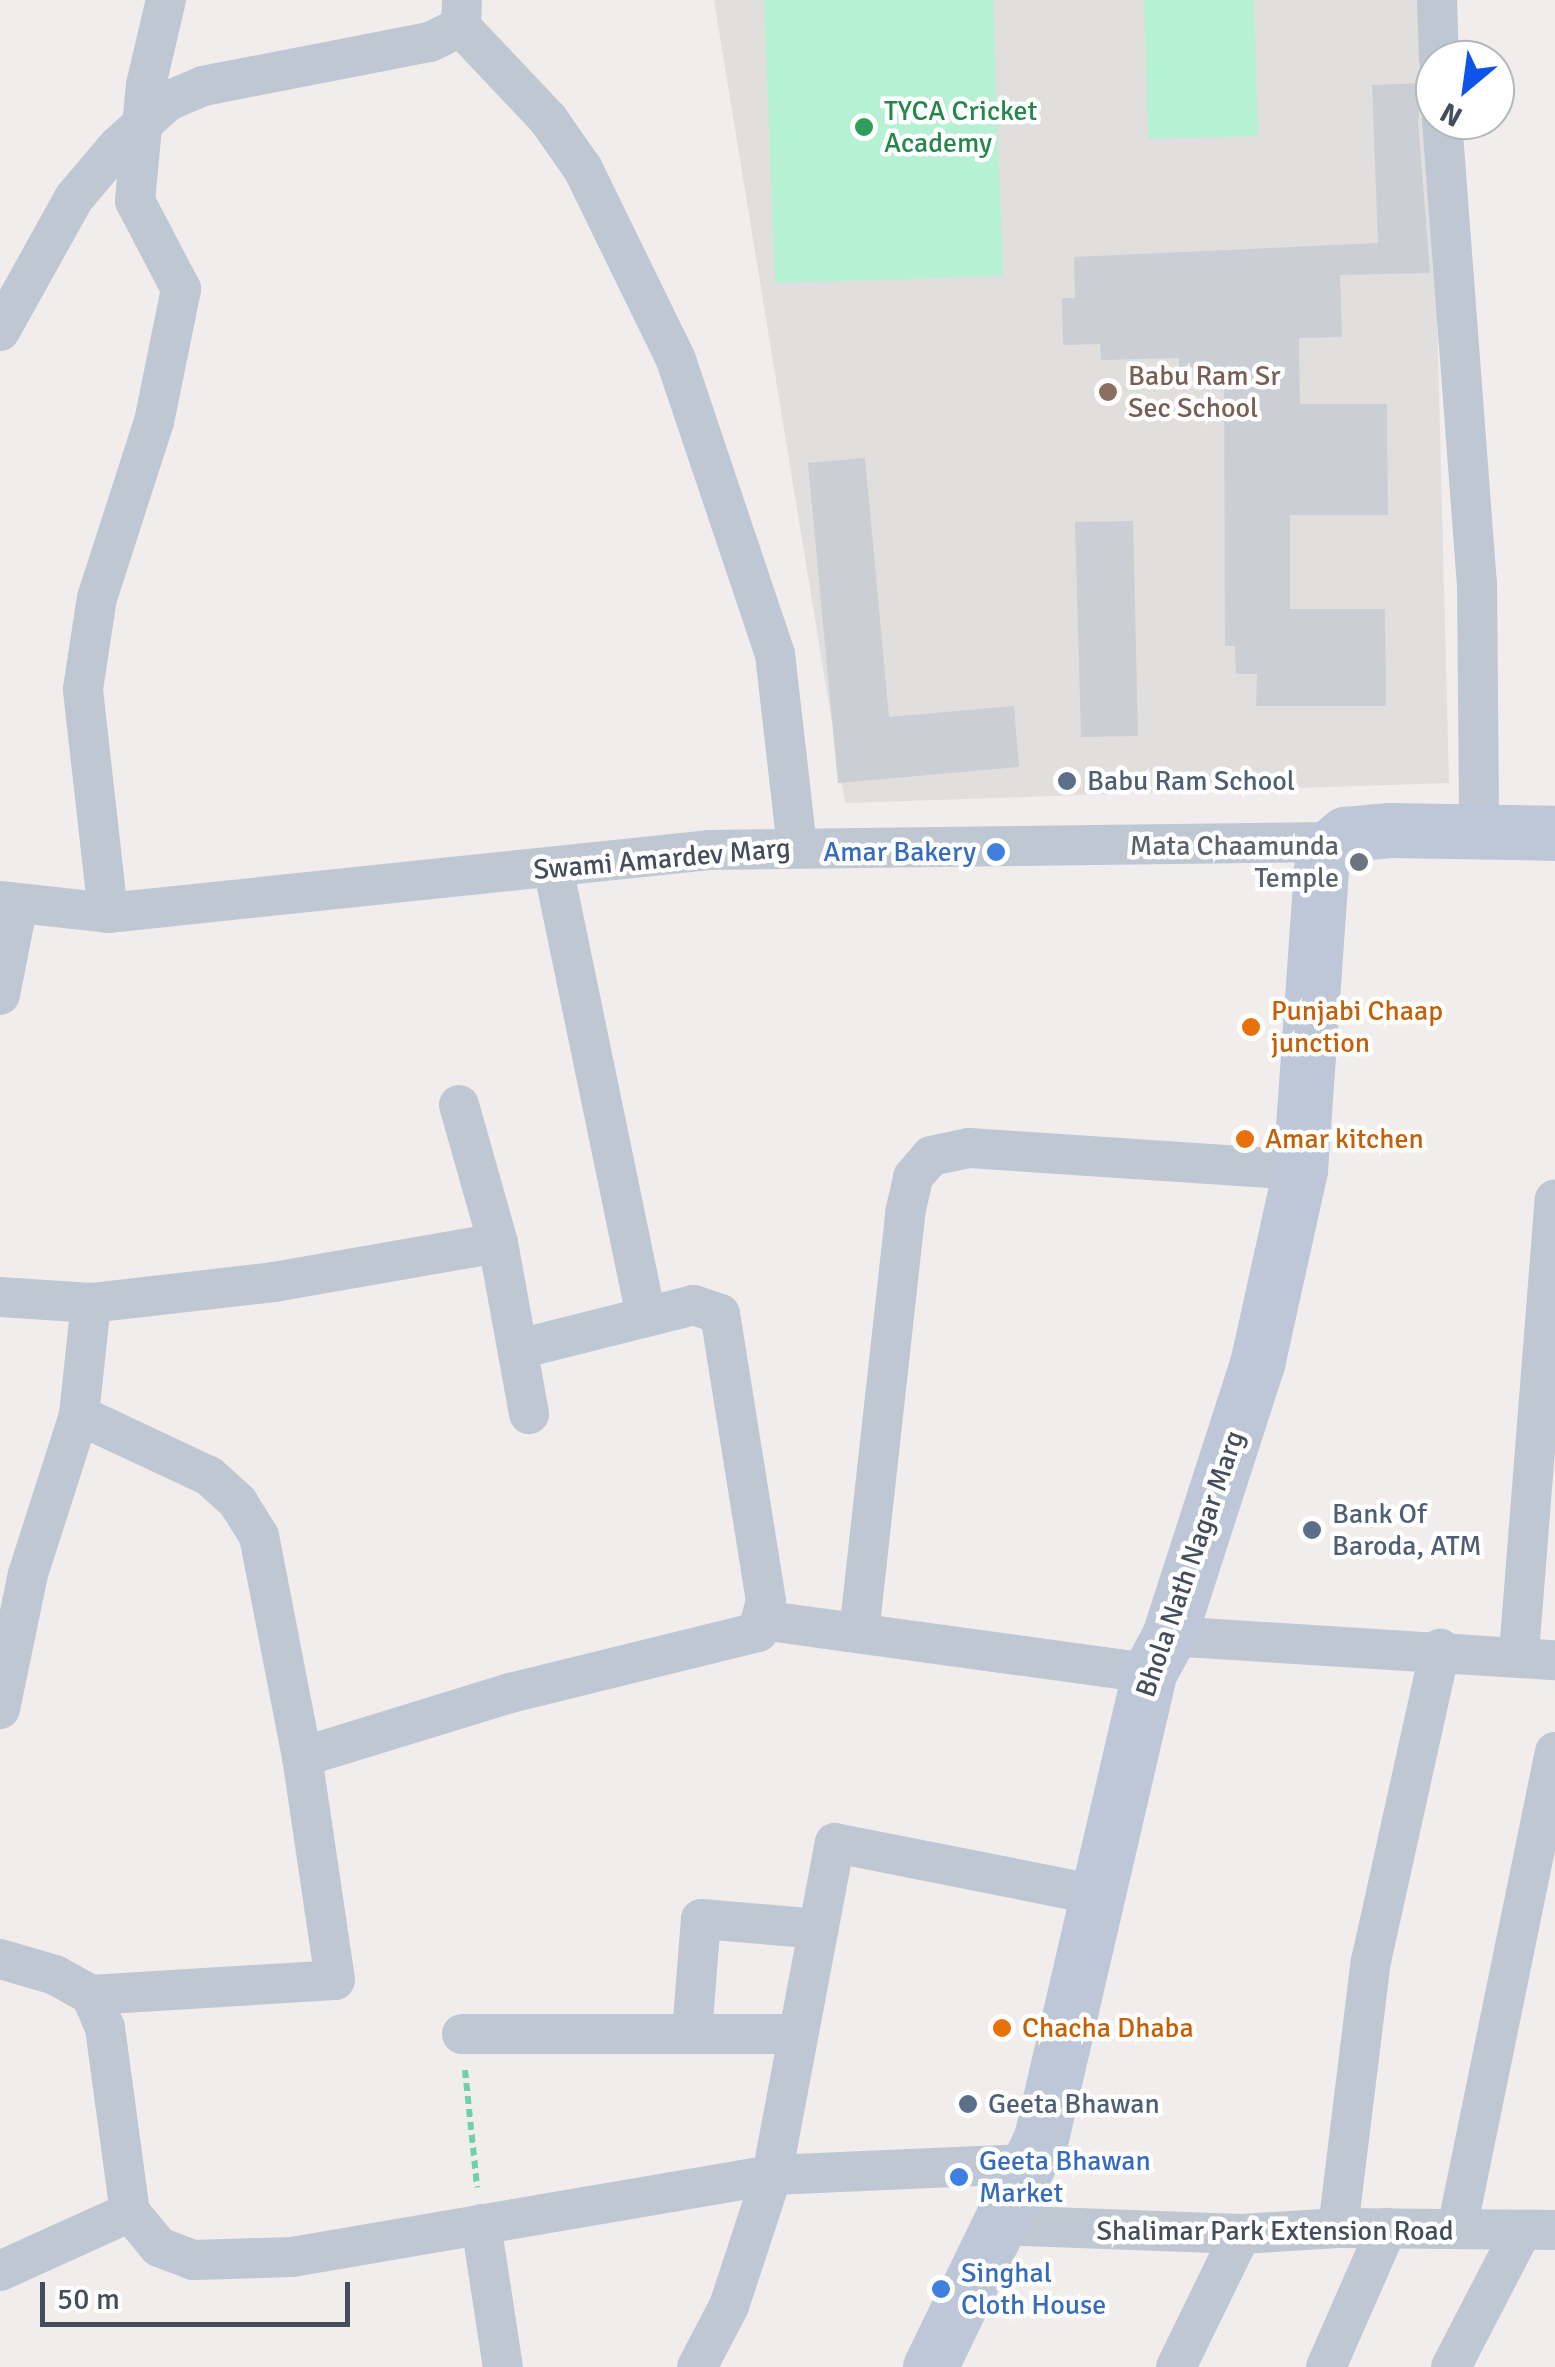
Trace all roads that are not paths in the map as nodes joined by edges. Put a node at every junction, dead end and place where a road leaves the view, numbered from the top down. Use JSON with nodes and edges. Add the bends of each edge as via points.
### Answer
{"nodes":[{"id":1,"x":166,"y":0,"type":"edge"},
{"id":2,"x":1436,"y":0,"type":"edge"},
{"id":3,"x":462,"y":14,"type":"edge"},
{"id":4,"x":1438,"y":40,"type":"edge"},
{"id":5,"x":142,"y":125,"type":"junction"},
{"id":6,"x":1444,"y":140,"type":"edge"},
{"id":7,"x":0,"y":330,"type":"edge"},
{"id":8,"x":1479,"y":831,"type":"junction"},
{"id":9,"x":1555,"y":834,"type":"edge"},
{"id":10,"x":797,"y":847,"type":"junction"},
{"id":11,"x":1325,"y":848,"type":"junction"},
{"id":12,"x":553,"y":866,"type":"junction"},
{"id":13,"x":8,"y":905,"type":"edge"},
{"id":14,"x":108,"y":914,"type":"junction"},
{"id":15,"x":0,"y":996,"type":"edge"},
{"id":16,"x":459,"y":1105,"type":"dead end"},
{"id":17,"x":1300,"y":1170,"type":"junction"},
{"id":18,"x":1555,"y":1199,"type":"edge"},
{"id":19,"x":498,"y":1243,"type":"junction"},
{"id":20,"x":0,"y":1297,"type":"edge"},
{"id":21,"x":91,"y":1302,"type":"junction"},
{"id":22,"x":646,"y":1316,"type":"junction"},
{"id":23,"x":520,"y":1349,"type":"junction"},
{"id":24,"x":528,"y":1414,"type":"dead end"},
{"id":25,"x":78,"y":1415,"type":"junction"},
{"id":26,"x":761,"y":1620,"type":"junction"},
{"id":27,"x":859,"y":1633,"type":"junction"},
{"id":28,"x":1440,"y":1650,"type":"junction"},
{"id":29,"x":1159,"y":1654,"type":"junction"},
{"id":30,"x":1537,"y":1657,"type":"edge"},
{"id":31,"x":0,"y":1710,"type":"edge"},
{"id":32,"x":1555,"y":1752,"type":"edge"},
{"id":33,"x":302,"y":1758,"type":"junction"},
{"id":34,"x":1098,"y":1896,"type":"junction"},
{"id":35,"x":819,"y":1929,"type":"junction"},
{"id":36,"x":0,"y":1959,"type":"edge"},
{"id":37,"x":91,"y":1995,"type":"junction"},
{"id":38,"x":692,"y":2033,"type":"junction"},
{"id":39,"x":462,"y":2034,"type":"road end"},
{"id":40,"x":796,"y":2034,"type":"junction"},
{"id":41,"x":1028,"y":2164,"type":"junction"},
{"id":42,"x":772,"y":2174,"type":"junction"},
{"id":43,"x":130,"y":2212,"type":"junction"},
{"id":44,"x":481,"y":2224,"type":"junction"},
{"id":45,"x":996,"y":2224,"type":"junction"},
{"id":46,"x":1338,"y":2228,"type":"junction"},
{"id":47,"x":1387,"y":2228,"type":"junction"},
{"id":48,"x":1458,"y":2230,"type":"junction"},
{"id":49,"x":1538,"y":2230,"type":"edge"},
{"id":50,"x":1241,"y":2234,"type":"junction"},
{"id":51,"x":0,"y":2271,"type":"edge"},
{"id":52,"x":503,"y":2367,"type":"edge"},
{"id":53,"x":697,"y":2367,"type":"edge"},
{"id":54,"x":930,"y":2367,"type":"edge"},
{"id":55,"x":1176,"y":2367,"type":"edge"},
{"id":56,"x":1326,"y":2367,"type":"edge"},
{"id":57,"x":1452,"y":2367,"type":"edge"}],
"edges":[{"from":1,"to":5,"type":"street"},
{"from":2,"to":4,"type":"street"},
{"from":3,"to":5,"type":"street","via":[[430,42],[203,86],[168,101]]},
{"from":3,"to":10,"type":"street","via":[[583,169],[676,360],[775,654]]},
{"from":5,"to":7,"type":"street","via":[[74,198]]},
{"from":5,"to":14,"type":"street","via":[[135,200],[181,288],[154,422],[97,598],[83,689]]},
{"from":6,"to":8,"type":"street","via":[[1477,583]]},
{"from":8,"to":9,"type":"street","name":"Swami Amardev Marg"},
{"from":8,"to":11,"type":"street","name":"Swami Amardev Marg","via":[[1345,834]]},
{"from":10,"to":11,"type":"street","name":"Swami Amardev Marg"},
{"from":10,"to":12,"type":"street","name":"Swami Amardev Marg"},
{"from":11,"to":17,"type":"street","name":"Bhola Nath Nagar Marg"},
{"from":12,"to":14,"type":"street","name":"Swami Amardev Marg"},
{"from":12,"to":22,"type":"street"},
{"from":13,"to":14,"type":"street","name":"Swami Amardev Marg"},
{"from":13,"to":15,"type":"street"},
{"from":16,"to":19,"type":"street"},
{"from":17,"to":27,"type":"street","via":[[970,1148],[932,1156],[913,1177],[905,1213]]},
{"from":17,"to":29,"type":"street","name":"Bhola Nath Nagar Marg","via":[[1257,1364]]},
{"from":18,"to":30,"type":"street"},
{"from":19,"to":21,"type":"street","via":[[274,1282]]},
{"from":19,"to":23,"type":"street"},
{"from":20,"to":21,"type":"street"},
{"from":21,"to":25,"type":"street"},
{"from":22,"to":23,"type":"street"},
{"from":22,"to":26,"type":"street","via":[[710,1306],[726,1328],[766,1602]]},
{"from":23,"to":24,"type":"street"},
{"from":25,"to":31,"type":"street","via":[[28,1574]]},
{"from":25,"to":33,"type":"street","via":[[209,1476],[238,1502],[259,1536]]},
{"from":26,"to":27,"type":"street"},
{"from":26,"to":33,"type":"street","via":[[758,1632],[738,1640],[510,1694]]},
{"from":27,"to":29,"type":"street"},
{"from":28,"to":29,"type":"street"},
{"from":28,"to":30,"type":"street"},
{"from":28,"to":46,"type":"street","via":[[1371,1961]]},
{"from":29,"to":34,"type":"street","name":"Bhola Nath Nagar Marg"},
{"from":32,"to":48,"type":"street"},
{"from":33,"to":37,"type":"street","via":[[335,1980]]},
{"from":34,"to":35,"type":"street","via":[[835,1844]]},
{"from":34,"to":41,"type":"street","name":"Bhola Nath Nagar Marg","via":[[1041,2138]]},
{"from":35,"to":38,"type":"street","via":[[701,1919]]},
{"from":35,"to":40,"type":"street"},
{"from":36,"to":37,"type":"street","via":[[55,1975]]},
{"from":37,"to":43,"type":"street","via":[[105,2028]]},
{"from":38,"to":39,"type":"street"},
{"from":38,"to":40,"type":"street"},
{"from":40,"to":42,"type":"street"},
{"from":41,"to":42,"type":"street"},
{"from":41,"to":45,"type":"street","name":"Bhola Nath Nagar Marg"},
{"from":42,"to":44,"type":"street"},
{"from":42,"to":53,"type":"street","via":[[729,2306]]},
{"from":43,"to":44,"type":"street","via":[[159,2247],[193,2260],[292,2257]]},
{"from":43,"to":51,"type":"street"},
{"from":44,"to":52,"type":"street"},
{"from":45,"to":50,"type":"street","name":"Shalimar Park Extension Road"},
{"from":45,"to":54,"type":"street","name":"Bhola Nath Nagar Marg"},
{"from":46,"to":47,"type":"street","name":"Shalimar Park Extension Road"},
{"from":46,"to":50,"type":"street","name":"Shalimar Park Extension Road"},
{"from":47,"to":48,"type":"street","name":"Shalimar Park Extension Road"},
{"from":47,"to":56,"type":"street"},
{"from":48,"to":49,"type":"street","name":"Shalimar Park Extension Road"},
{"from":49,"to":57,"type":"street"},
{"from":50,"to":55,"type":"street"}]}
